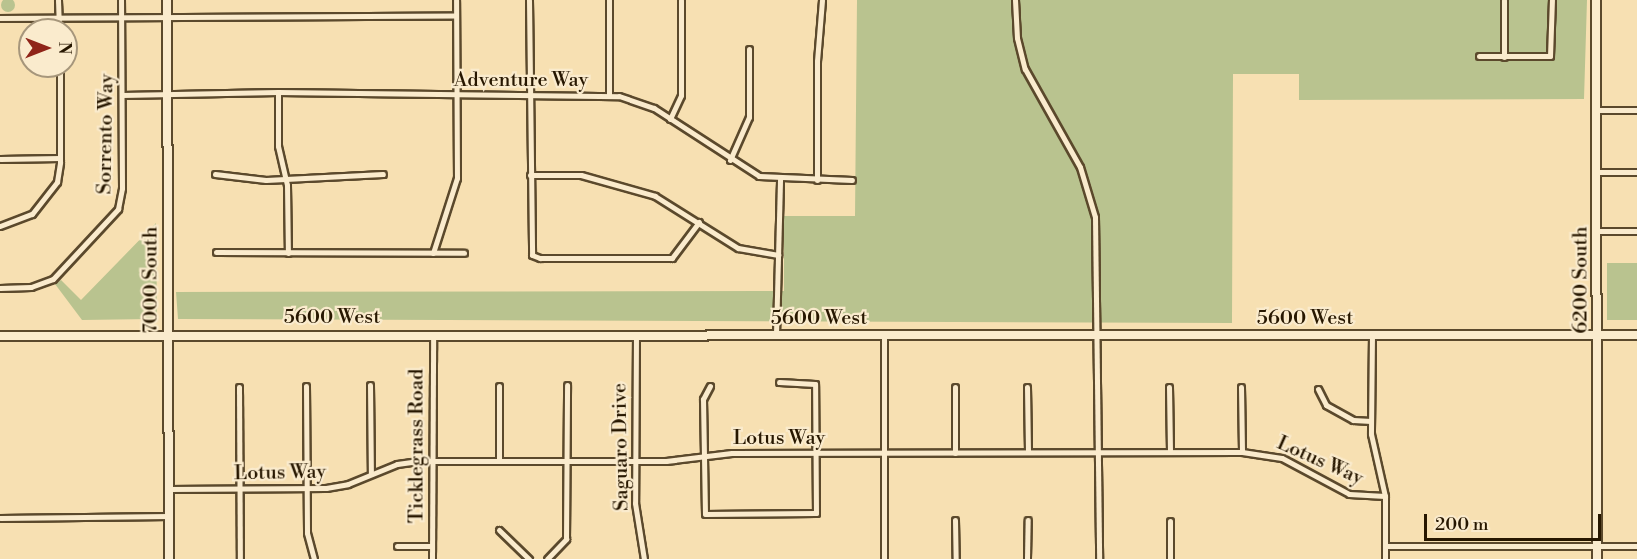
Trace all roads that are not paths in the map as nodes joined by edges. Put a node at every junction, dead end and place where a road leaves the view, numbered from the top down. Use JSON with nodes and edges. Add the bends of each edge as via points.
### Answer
{"nodes":[{"id":1,"x":58,"y":0,"type":"edge"},
{"id":2,"x":121,"y":0,"type":"edge"},
{"id":3,"x":167,"y":0,"type":"edge"},
{"id":4,"x":456,"y":0,"type":"edge"},
{"id":5,"x":529,"y":0,"type":"edge"},
{"id":6,"x":609,"y":0,"type":"edge"},
{"id":7,"x":681,"y":0,"type":"edge"},
{"id":8,"x":822,"y":0,"type":"edge"},
{"id":9,"x":1015,"y":0,"type":"edge"},
{"id":10,"x":1504,"y":0,"type":"edge"},
{"id":11,"x":1552,"y":0,"type":"edge"},
{"id":12,"x":1596,"y":0,"type":"edge"},
{"id":13,"x":456,"y":16,"type":"junction"},
{"id":14,"x":59,"y":17,"type":"junction"},
{"id":15,"x":121,"y":17,"type":"junction"},
{"id":16,"x":167,"y":17,"type":"junction"},
{"id":17,"x":0,"y":18,"type":"edge"},
{"id":18,"x":749,"y":49,"type":"dead end"},
{"id":19,"x":1479,"y":57,"type":"dead end"},
{"id":20,"x":1504,"y":57,"type":"junction"},
{"id":21,"x":60,"y":78,"type":"edge"},
{"id":22,"x":278,"y":92,"type":"junction"},
{"id":23,"x":122,"y":95,"type":"junction"},
{"id":24,"x":167,"y":95,"type":"junction"},
{"id":25,"x":456,"y":95,"type":"junction"},
{"id":26,"x":529,"y":95,"type":"junction"},
{"id":27,"x":609,"y":95,"type":"junction"},
{"id":28,"x":1597,"y":110,"type":"junction"},
{"id":29,"x":1637,"y":110,"type":"edge"},
{"id":30,"x":670,"y":119,"type":"junction"},
{"id":31,"x":60,"y":158,"type":"junction"},
{"id":32,"x":0,"y":159,"type":"edge"},
{"id":33,"x":730,"y":160,"type":"junction"},
{"id":34,"x":1597,"y":172,"type":"junction"},
{"id":35,"x":1637,"y":172,"type":"edge"},
{"id":36,"x":214,"y":174,"type":"dead end"},
{"id":37,"x":383,"y":174,"type":"dead end"},
{"id":38,"x":530,"y":175,"type":"junction"},
{"id":39,"x":287,"y":179,"type":"junction"},
{"id":40,"x":780,"y":179,"type":"junction"},
{"id":41,"x":817,"y":180,"type":"junction"},
{"id":42,"x":852,"y":180,"type":"dead end"},
{"id":43,"x":699,"y":222,"type":"junction"},
{"id":44,"x":0,"y":226,"type":"edge"},
{"id":45,"x":1597,"y":231,"type":"junction"},
{"id":46,"x":1637,"y":231,"type":"edge"},
{"id":47,"x":216,"y":252,"type":"dead end"},
{"id":48,"x":288,"y":253,"type":"junction"},
{"id":49,"x":433,"y":253,"type":"junction"},
{"id":50,"x":464,"y":253,"type":"dead end"},
{"id":51,"x":778,"y":255,"type":"junction"},
{"id":52,"x":0,"y":288,"type":"edge"},
{"id":53,"x":433,"y":333,"type":"junction"},
{"id":54,"x":168,"y":334,"type":"junction"},
{"id":55,"x":636,"y":334,"type":"junction"},
{"id":56,"x":776,"y":334,"type":"junction"},
{"id":57,"x":884,"y":334,"type":"junction"},
{"id":58,"x":1098,"y":335,"type":"junction"},
{"id":59,"x":1372,"y":335,"type":"junction"},
{"id":60,"x":1597,"y":335,"type":"junction"},
{"id":61,"x":1637,"y":335,"type":"edge"},
{"id":62,"x":0,"y":336,"type":"edge"},
{"id":63,"x":779,"y":381,"type":"dead end"},
{"id":64,"x":370,"y":385,"type":"dead end"},
{"id":65,"x":567,"y":385,"type":"dead end"},
{"id":66,"x":306,"y":386,"type":"dead end"},
{"id":67,"x":499,"y":386,"type":"dead end"},
{"id":68,"x":710,"y":386,"type":"dead end"},
{"id":69,"x":239,"y":387,"type":"dead end"},
{"id":70,"x":955,"y":387,"type":"dead end"},
{"id":71,"x":1027,"y":387,"type":"dead end"},
{"id":72,"x":1169,"y":387,"type":"dead end"},
{"id":73,"x":1241,"y":387,"type":"dead end"},
{"id":74,"x":1318,"y":389,"type":"dead end"},
{"id":75,"x":1371,"y":422,"type":"junction"},
{"id":76,"x":1028,"y":452,"type":"junction"},
{"id":77,"x":1099,"y":452,"type":"junction"},
{"id":78,"x":1170,"y":452,"type":"junction"},
{"id":79,"x":1242,"y":452,"type":"junction"},
{"id":80,"x":818,"y":453,"type":"junction"},
{"id":81,"x":884,"y":453,"type":"junction"},
{"id":82,"x":956,"y":453,"type":"junction"},
{"id":83,"x":702,"y":458,"type":"junction"},
{"id":84,"x":432,"y":461,"type":"junction"},
{"id":85,"x":499,"y":461,"type":"junction"},
{"id":86,"x":567,"y":461,"type":"junction"},
{"id":87,"x":635,"y":461,"type":"junction"},
{"id":88,"x":370,"y":474,"type":"junction"},
{"id":89,"x":169,"y":489,"type":"junction"},
{"id":90,"x":240,"y":489,"type":"junction"},
{"id":91,"x":306,"y":489,"type":"junction"},
{"id":92,"x":1385,"y":496,"type":"junction"},
{"id":93,"x":169,"y":516,"type":"junction"},
{"id":94,"x":0,"y":518,"type":"edge"},
{"id":95,"x":955,"y":520,"type":"dead end"},
{"id":96,"x":1028,"y":520,"type":"dead end"},
{"id":97,"x":1170,"y":520,"type":"dead end"},
{"id":98,"x":500,"y":530,"type":"dead end"},
{"id":99,"x":397,"y":546,"type":"dead end"},
{"id":100,"x":432,"y":546,"type":"junction"},
{"id":101,"x":1385,"y":546,"type":"junction"},
{"id":102,"x":1597,"y":546,"type":"junction"},
{"id":103,"x":1637,"y":546,"type":"edge"},
{"id":104,"x":169,"y":559,"type":"edge"},
{"id":105,"x":240,"y":559,"type":"edge"},
{"id":106,"x":314,"y":559,"type":"edge"},
{"id":107,"x":432,"y":559,"type":"edge"},
{"id":108,"x":529,"y":559,"type":"edge"},
{"id":109,"x":547,"y":559,"type":"edge"},
{"id":110,"x":644,"y":559,"type":"edge"},
{"id":111,"x":884,"y":559,"type":"edge"},
{"id":112,"x":956,"y":559,"type":"edge"},
{"id":113,"x":1027,"y":559,"type":"edge"},
{"id":114,"x":1099,"y":559,"type":"edge"},
{"id":115,"x":1170,"y":559,"type":"edge"},
{"id":116,"x":1385,"y":559,"type":"edge"},
{"id":117,"x":1597,"y":559,"type":"edge"}],
"edges":[{"from":1,"to":14,"type":"street"},
{"from":2,"to":15,"type":"street","name":"Sorrento Way"},
{"from":3,"to":16,"type":"main road","name":"7000 South"},
{"from":4,"to":13,"type":"street"},
{"from":5,"to":26,"type":"street"},
{"from":6,"to":27,"type":"street"},
{"from":7,"to":30,"type":"street","via":[[681,95]]},
{"from":8,"to":41,"type":"street","via":[[817,61]]},
{"from":9,"to":58,"type":"street","via":[[1017,38],[1025,69],[1080,167],[1093,206],[1098,239]]},
{"from":10,"to":20,"type":"street"},
{"from":11,"to":20,"type":"street","via":[[1550,56]]},
{"from":12,"to":28,"type":"main road","name":"6200 South"},
{"from":13,"to":16,"type":"street"},
{"from":13,"to":25,"type":"street"},
{"from":14,"to":15,"type":"street"},
{"from":14,"to":17,"type":"street"},
{"from":15,"to":16,"type":"street"},
{"from":15,"to":23,"type":"street","name":"Sorrento Way"},
{"from":16,"to":24,"type":"main road","name":"7000 South"},
{"from":18,"to":33,"type":"street","via":[[748,124]]},
{"from":19,"to":20,"type":"street"},
{"from":21,"to":31,"type":"street"},
{"from":22,"to":24,"type":"street","name":"Adventure Way"},
{"from":22,"to":25,"type":"street","name":"Adventure Way"},
{"from":22,"to":39,"type":"street","via":[[278,146]]},
{"from":23,"to":24,"type":"street","name":"Adventure Way"},
{"from":23,"to":52,"type":"street","name":"Sorrento Way","via":[[122,193],[114,216],[53,279],[32,287]]},
{"from":24,"to":54,"type":"main road","name":"7000 South"},
{"from":25,"to":26,"type":"street","name":"Adventure Way"},
{"from":25,"to":49,"type":"street","via":[[455,187]]},
{"from":26,"to":27,"type":"street","name":"Adventure Way"},
{"from":26,"to":38,"type":"street"},
{"from":27,"to":30,"type":"street","name":"Adventure Way","via":[[640,102]]},
{"from":28,"to":29,"type":"street"},
{"from":28,"to":34,"type":"main road","name":"6200 South"},
{"from":30,"to":33,"type":"street","name":"Adventure Way"},
{"from":31,"to":32,"type":"street"},
{"from":31,"to":44,"type":"street","via":[[58,177],[49,196],[27,217]]},
{"from":33,"to":40,"type":"street","name":"Adventure Way","via":[[753,173]]},
{"from":34,"to":35,"type":"street"},
{"from":34,"to":45,"type":"main road","name":"6200 South"},
{"from":36,"to":39,"type":"street"},
{"from":37,"to":39,"type":"street"},
{"from":38,"to":43,"type":"street","via":[[581,175],[600,180],[664,199]]},
{"from":38,"to":43,"type":"street","via":[[532,255],[540,258],[672,258]]},
{"from":39,"to":48,"type":"street"},
{"from":40,"to":41,"type":"street","name":"Adventure Way"},
{"from":40,"to":51,"type":"street"},
{"from":41,"to":42,"type":"street","name":"Adventure Way"},
{"from":43,"to":51,"type":"street","via":[[741,250]]},
{"from":45,"to":46,"type":"street"},
{"from":45,"to":60,"type":"main road","name":"6200 South"},
{"from":47,"to":48,"type":"street"},
{"from":48,"to":49,"type":"street"},
{"from":49,"to":50,"type":"street"},
{"from":51,"to":56,"type":"street"},
{"from":53,"to":54,"type":"main road","name":"5600 West"},
{"from":53,"to":55,"type":"main road","name":"5600 West"},
{"from":53,"to":84,"type":"street","name":"Ticklegrass Road"},
{"from":54,"to":62,"type":"main road","name":"5600 West"},
{"from":54,"to":89,"type":"main road","name":"7000 South"},
{"from":55,"to":56,"type":"main road","name":"5600 West"},
{"from":55,"to":87,"type":"street","name":"Saguaro Drive"},
{"from":56,"to":57,"type":"main road","name":"5600 West"},
{"from":57,"to":58,"type":"main road","name":"5600 West"},
{"from":57,"to":81,"type":"street"},
{"from":58,"to":59,"type":"main road","name":"5600 West"},
{"from":58,"to":77,"type":"street"},
{"from":59,"to":60,"type":"main road","name":"5600 West"},
{"from":59,"to":75,"type":"street"},
{"from":60,"to":61,"type":"main road","name":"5600 West"},
{"from":60,"to":102,"type":"main road","name":"6200 South"},
{"from":63,"to":80,"type":"street","via":[[815,384]]},
{"from":64,"to":88,"type":"street"},
{"from":65,"to":86,"type":"street"},
{"from":66,"to":91,"type":"street"},
{"from":67,"to":85,"type":"street"},
{"from":68,"to":83,"type":"street","via":[[703,399]]},
{"from":69,"to":90,"type":"street"},
{"from":70,"to":82,"type":"street"},
{"from":71,"to":76,"type":"street"},
{"from":72,"to":78,"type":"street"},
{"from":73,"to":79,"type":"street"},
{"from":74,"to":75,"type":"street","via":[[1326,405],[1353,420]]},
{"from":75,"to":92,"type":"street","via":[[1373,449]]},
{"from":76,"to":77,"type":"street","name":"Lotus Way"},
{"from":76,"to":82,"type":"street","name":"Lotus Way"},
{"from":77,"to":78,"type":"street","name":"Lotus Way"},
{"from":77,"to":114,"type":"street"},
{"from":78,"to":79,"type":"street","name":"Lotus Way"},
{"from":79,"to":92,"type":"street","name":"Lotus Way","via":[[1282,458],[1349,494]]},
{"from":80,"to":81,"type":"street","name":"Lotus Way"},
{"from":80,"to":83,"type":"street","name":"Lotus Way","via":[[732,453]]},
{"from":80,"to":83,"type":"street","via":[[816,513],[705,514]]},
{"from":81,"to":82,"type":"street","name":"Lotus Way"},
{"from":81,"to":111,"type":"street"},
{"from":83,"to":87,"type":"street","name":"Lotus Way"},
{"from":84,"to":85,"type":"street","name":"Lotus Way"},
{"from":84,"to":88,"type":"street","name":"Lotus Way","via":[[409,462]]},
{"from":84,"to":100,"type":"street","name":"Ticklegrass Road"},
{"from":85,"to":86,"type":"street","name":"Lotus Way"},
{"from":86,"to":87,"type":"street","name":"Lotus Way"},
{"from":86,"to":109,"type":"street","via":[[566,539]]},
{"from":87,"to":110,"type":"street","name":"Saguaro Drive","via":[[636,517]]},
{"from":88,"to":91,"type":"street","name":"Lotus Way","via":[[338,486]]},
{"from":89,"to":90,"type":"street","name":"Lotus Way"},
{"from":89,"to":93,"type":"main road","name":"7000 South"},
{"from":90,"to":91,"type":"street","name":"Lotus Way"},
{"from":90,"to":105,"type":"street"},
{"from":91,"to":106,"type":"street","via":[[307,533]]},
{"from":92,"to":101,"type":"street"},
{"from":93,"to":94,"type":"street"},
{"from":93,"to":104,"type":"main road","name":"7000 South"},
{"from":95,"to":112,"type":"street"},
{"from":96,"to":113,"type":"street"},
{"from":97,"to":115,"type":"street"},
{"from":98,"to":108,"type":"street"},
{"from":99,"to":100,"type":"street"},
{"from":100,"to":107,"type":"street","name":"Ticklegrass Road"},
{"from":101,"to":102,"type":"street"},
{"from":101,"to":116,"type":"street"},
{"from":102,"to":103,"type":"street"},
{"from":102,"to":117,"type":"main road","name":"6200 South"}]}
